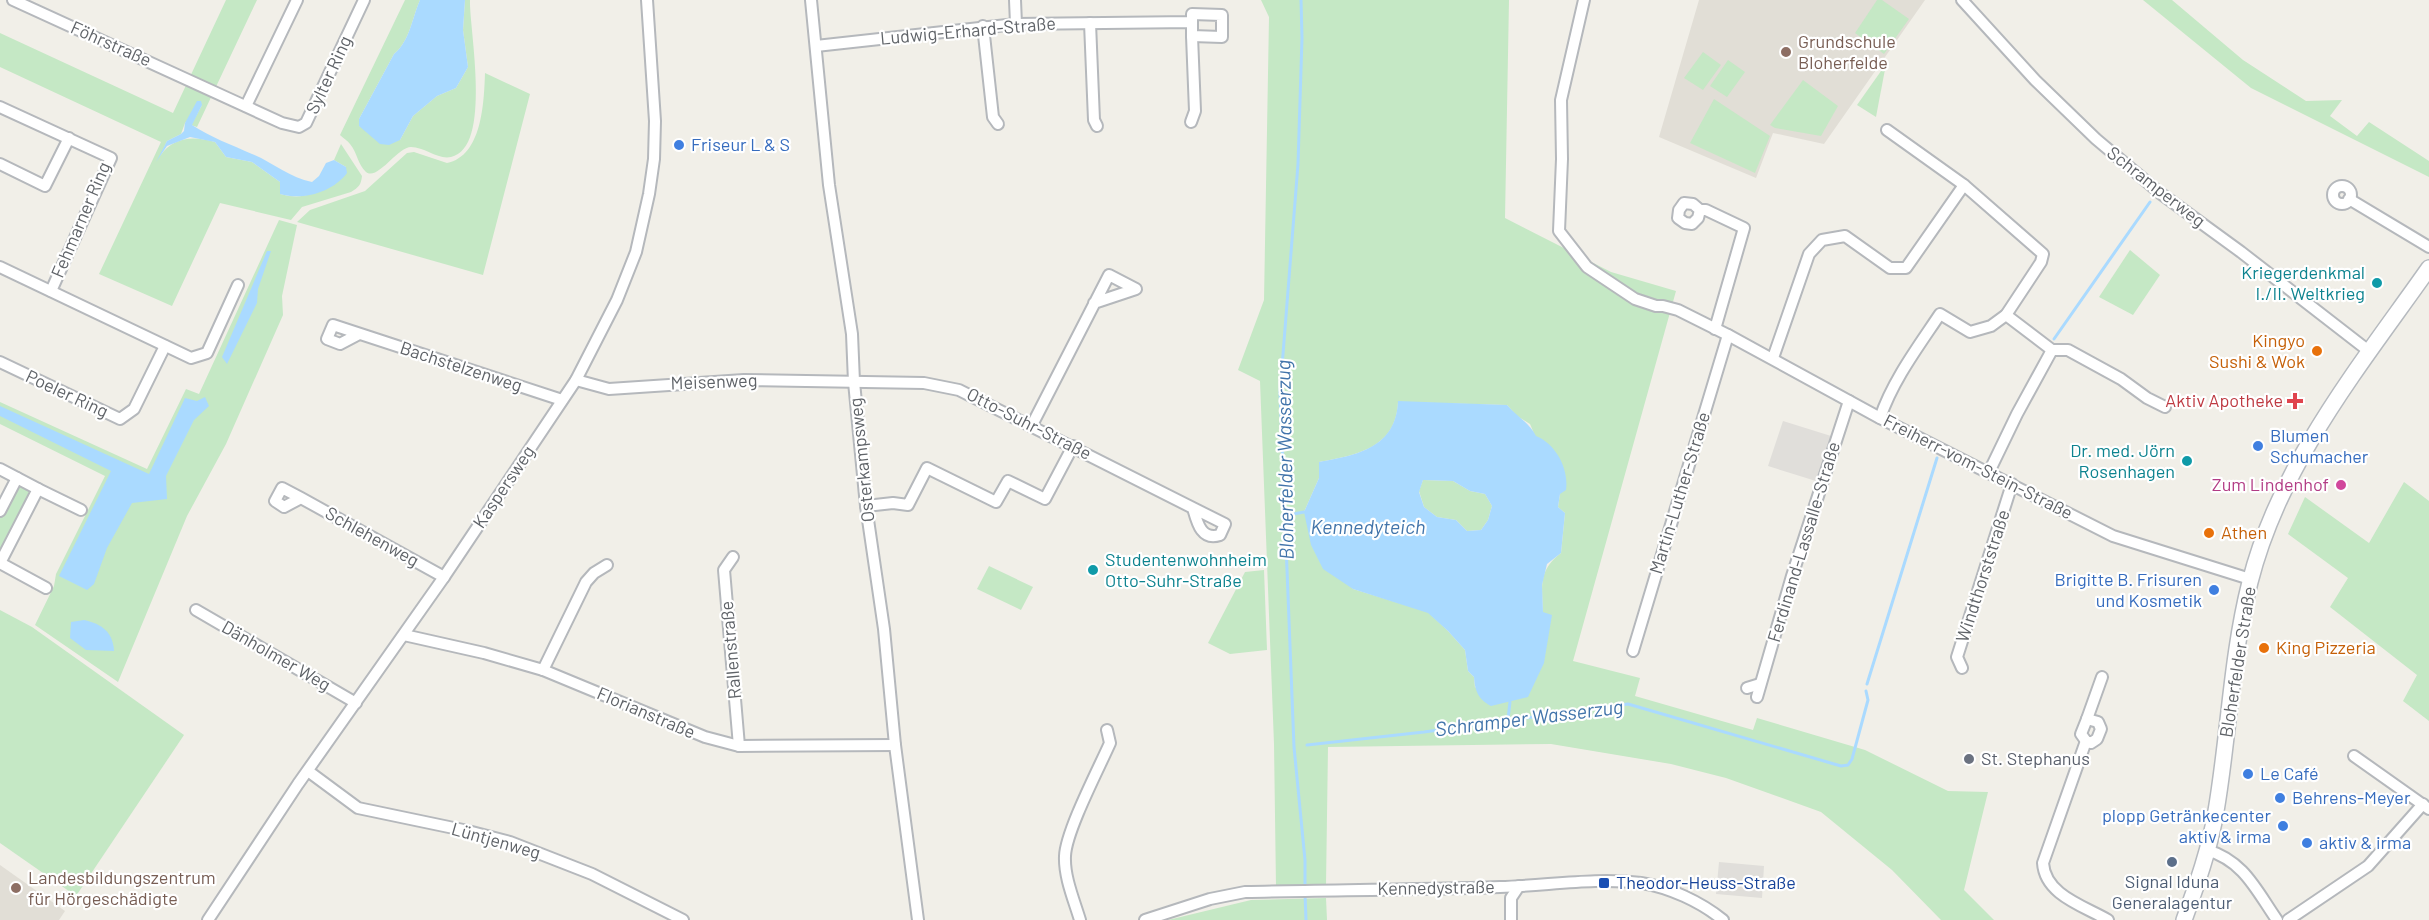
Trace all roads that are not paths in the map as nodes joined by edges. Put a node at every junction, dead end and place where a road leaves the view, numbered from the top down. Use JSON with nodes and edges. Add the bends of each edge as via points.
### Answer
{"nodes":[{"id":1,"x":15,"y":0,"type":"edge"},
{"id":2,"x":297,"y":0,"type":"edge"},
{"id":3,"x":364,"y":0,"type":"edge"},
{"id":4,"x":647,"y":0,"type":"edge"},
{"id":5,"x":812,"y":0,"type":"edge"},
{"id":6,"x":1015,"y":0,"type":"edge"},
{"id":7,"x":1584,"y":0,"type":"edge"},
{"id":8,"x":1967,"y":2,"type":"edge"},
{"id":9,"x":1089,"y":22,"type":"junction"},
{"id":10,"x":1192,"y":22,"type":"junction"},
{"id":11,"x":1016,"y":24,"type":"junction"},
{"id":12,"x":983,"y":26,"type":"junction"},
{"id":13,"x":1192,"y":36,"type":"junction"},
{"id":14,"x":816,"y":46,"type":"junction"},
{"id":15,"x":210,"y":89,"type":"joint"},
{"id":16,"x":246,"y":106,"type":"junction"},
{"id":17,"x":0,"y":107,"type":"edge"},
{"id":18,"x":1191,"y":122,"type":"dead end"},
{"id":19,"x":998,"y":124,"type":"dead end"},
{"id":20,"x":1097,"y":126,"type":"dead end"},
{"id":21,"x":1887,"y":130,"type":"dead end"},
{"id":22,"x":69,"y":138,"type":"junction"},
{"id":23,"x":0,"y":164,"type":"edge"},
{"id":24,"x":1964,"y":185,"type":"junction"},
{"id":25,"x":2349,"y":199,"type":"dead end"},
{"id":26,"x":1700,"y":210,"type":"dead end"},
{"id":27,"x":2429,"y":247,"type":"edge"},
{"id":28,"x":2429,"y":268,"type":"edge"},
{"id":29,"x":1,"y":270,"type":"edge"},
{"id":30,"x":238,"y":285,"type":"dead end"},
{"id":31,"x":51,"y":291,"type":"junction"},
{"id":32,"x":1094,"y":303,"type":"dead end"},
{"id":33,"x":2006,"y":315,"type":"junction"},
{"id":34,"x":1716,"y":329,"type":"junction"},
{"id":35,"x":359,"y":334,"type":"dead end"},
{"id":36,"x":1728,"y":334,"type":"junction"},
{"id":37,"x":165,"y":345,"type":"junction"},
{"id":38,"x":2052,"y":350,"type":"junction"},
{"id":39,"x":2370,"y":352,"type":"junction"},
{"id":40,"x":1773,"y":358,"type":"junction"},
{"id":41,"x":0,"y":362,"type":"edge"},
{"id":42,"x":576,"y":380,"type":"junction"},
{"id":43,"x":854,"y":382,"type":"junction"},
{"id":44,"x":562,"y":400,"type":"junction"},
{"id":45,"x":1849,"y":401,"type":"junction"},
{"id":46,"x":2165,"y":407,"type":"dead end"},
{"id":47,"x":1880,"y":418,"type":"junction"},
{"id":48,"x":1032,"y":425,"type":"junction"},
{"id":49,"x":1073,"y":446,"type":"junction"},
{"id":50,"x":0,"y":470,"type":"edge"},
{"id":51,"x":1989,"y":472,"type":"junction"},
{"id":52,"x":17,"y":478,"type":"junction"},
{"id":53,"x":2012,"y":484,"type":"junction"},
{"id":54,"x":38,"y":489,"type":"junction"},
{"id":55,"x":301,"y":498,"type":"dead end"},
{"id":56,"x":866,"y":506,"type":"junction"},
{"id":57,"x":1193,"y":508,"type":"dead end"},
{"id":58,"x":81,"y":510,"type":"dead end"},
{"id":59,"x":0,"y":511,"type":"edge"},
{"id":60,"x":733,"y":557,"type":"dead end"},
{"id":61,"x":607,"y":565,"type":"dead end"},
{"id":62,"x":444,"y":577,"type":"junction"},
{"id":63,"x":2250,"y":579,"type":"junction"},
{"id":64,"x":46,"y":588,"type":"dead end"},
{"id":65,"x":196,"y":610,"type":"dead end"},
{"id":66,"x":404,"y":635,"type":"junction"},
{"id":67,"x":1633,"y":651,"type":"dead end"},
{"id":68,"x":1962,"y":668,"type":"dead end"},
{"id":69,"x":543,"y":670,"type":"junction"},
{"id":70,"x":2103,"y":677,"type":"dead end"},
{"id":71,"x":1760,"y":684,"type":"junction"},
{"id":72,"x":1747,"y":688,"type":"dead end"},
{"id":73,"x":1757,"y":697,"type":"dead end"},
{"id":74,"x":356,"y":703,"type":"junction"},
{"id":75,"x":2087,"y":719,"type":"junction"},
{"id":76,"x":1107,"y":730,"type":"dead end"},
{"id":77,"x":2086,"y":741,"type":"junction"},
{"id":78,"x":895,"y":745,"type":"junction"},
{"id":79,"x":740,"y":746,"type":"junction"},
{"id":80,"x":2354,"y":756,"type":"dead end"},
{"id":81,"x":308,"y":771,"type":"junction"},
{"id":82,"x":2426,"y":807,"type":"edge"},
{"id":83,"x":2207,"y":850,"type":"junction"},
{"id":84,"x":1519,"y":886,"type":"junction"},
{"id":85,"x":208,"y":920,"type":"edge"},
{"id":86,"x":683,"y":920,"type":"edge"},
{"id":87,"x":918,"y":920,"type":"edge"},
{"id":88,"x":1080,"y":920,"type":"edge"},
{"id":89,"x":1145,"y":920,"type":"edge"},
{"id":90,"x":1511,"y":920,"type":"edge"},
{"id":91,"x":1723,"y":920,"type":"edge"},
{"id":92,"x":2108,"y":920,"type":"edge"},
{"id":93,"x":2184,"y":920,"type":"edge"},
{"id":94,"x":2277,"y":920,"type":"edge"},
{"id":95,"x":2288,"y":920,"type":"edge"}],
"edges":[{"from":1,"to":15,"type":"street","name":"Föhrstraße"},
{"from":2,"to":16,"type":"street"},
{"from":3,"to":16,"type":"street","name":"Sylter Ring","via":[[306,123],[291,126]]},
{"from":4,"to":42,"type":"street","name":"Kaspersweg","via":[[655,121],[649,194],[636,252],[617,300]]},
{"from":5,"to":14,"type":"street","name":"Osterkampsweg"},
{"from":6,"to":11,"type":"street"},
{"from":7,"to":34,"type":"street","name":"Freiherr-vom-Stein-Straße","via":[[1561,100],[1558,231],[1587,267],[1635,299],[1678,310]]},
{"from":8,"to":39,"type":"street","name":"Schramperweg","via":[[2035,81],[2096,139],[2160,193]]},
{"from":9,"to":10,"type":"street","name":"Ludwig-Erhard-Straße"},
{"from":9,"to":11,"type":"street","name":"Ludwig-Erhard-Straße"},
{"from":9,"to":20,"type":"street"},
{"from":10,"to":13,"type":"street"},
{"from":10,"to":13,"type":"street","name":"Ludwig-Erhard-Straße","via":[[1192,14],[1222,15],[1222,37]]},
{"from":11,"to":12,"type":"street","name":"Ludwig-Erhard-Straße"},
{"from":12,"to":14,"type":"street","name":"Ludwig-Erhard-Straße"},
{"from":12,"to":19,"type":"street","via":[[993,117]]},
{"from":13,"to":18,"type":"street","via":[[1195,111]]},
{"from":14,"to":43,"type":"street","name":"Osterkampsweg","via":[[829,185],[852,334]]},
{"from":15,"to":16,"type":"street","name":"Sylter Ring"},
{"from":17,"to":22,"type":"street","name":"Fehmarner Ring"},
{"from":21,"to":24,"type":"street"},
{"from":22,"to":23,"type":"street","via":[[45,186]]},
{"from":22,"to":31,"type":"street","name":"Fehmarner Ring","via":[[111,158]]},
{"from":24,"to":33,"type":"street","via":[[2043,254]]},
{"from":24,"to":40,"type":"street","via":[[1906,268],[1890,268],[1845,236],[1822,240],[1809,254]]},
{"from":25,"to":27,"type":"street"},
{"from":26,"to":34,"type":"street","via":[[1744,228]]},
{"from":28,"to":39,"type":"street","name":"Bloherfelder Straße"},
{"from":29,"to":31,"type":"street"},
{"from":30,"to":37,"type":"street","via":[[207,353],[191,358]]},
{"from":31,"to":37,"type":"street"},
{"from":32,"to":48,"type":"street"},
{"from":33,"to":38,"type":"street"},
{"from":33,"to":47,"type":"street","via":[[1991,326],[1970,332],[1940,314],[1909,360]]},
{"from":34,"to":36,"type":"street","name":"Freiherr-vom-Stein-Straße"},
{"from":35,"to":44,"type":"street","name":"Bachstelzenweg"},
{"from":36,"to":40,"type":"street","name":"Freiherr-vom-Stein-Straße"},
{"from":36,"to":67,"type":"street","name":"Martin-Luther-Straße"},
{"from":37,"to":41,"type":"street","name":"Poeler Ring","via":[[134,409],[120,419]]},
{"from":38,"to":46,"type":"street","via":[[2068,350]]},
{"from":38,"to":51,"type":"street"},
{"from":39,"to":63,"type":"street","name":"Bloherfelder Straße","via":[[2312,437],[2288,481]]},
{"from":40,"to":45,"type":"street","name":"Freiherr-vom-Stein-Straße"},
{"from":42,"to":43,"type":"street","name":"Meisenweg","via":[[609,389],[744,380]]},
{"from":42,"to":44,"type":"street","name":"Kaspersweg"},
{"from":43,"to":48,"type":"street","name":"Otto-Suhr-Straße","via":[[948,387]]},
{"from":43,"to":56,"type":"street","name":"Osterkampsweg"},
{"from":44,"to":62,"type":"street","name":"Kaspersweg"},
{"from":45,"to":47,"type":"street","name":"Freiherr-vom-Stein-Straße"},
{"from":45,"to":71,"type":"street","name":"Ferdinand-Lassalle-Straße"},
{"from":47,"to":51,"type":"street","name":"Freiherr-vom-Stein-Straße"},
{"from":48,"to":49,"type":"street","name":"Otto-Suhr-Straße"},
{"from":49,"to":56,"type":"street","via":[[1045,499],[1008,480],[996,502],[927,468],[908,505]]},
{"from":49,"to":57,"type":"street","name":"Otto-Suhr-Straße"},
{"from":50,"to":52,"type":"street"},
{"from":51,"to":53,"type":"street","name":"Freiherr-vom-Stein-Straße"},
{"from":52,"to":54,"type":"street"},
{"from":52,"to":59,"type":"street"},
{"from":53,"to":63,"type":"street","name":"Freiherr-vom-Stein-Straße","via":[[2113,536]]},
{"from":53,"to":68,"type":"street","name":"Windthorststraße","via":[[1957,657]]},
{"from":54,"to":58,"type":"street"},
{"from":54,"to":64,"type":"street","via":[[0,563]]},
{"from":55,"to":62,"type":"street","name":"Schlehenweg"},
{"from":56,"to":78,"type":"street","name":"Osterkampsweg","via":[[884,628]]},
{"from":60,"to":79,"type":"street","name":"Rallenstraße","via":[[724,570]]},
{"from":61,"to":69,"type":"street","via":[[586,582]]},
{"from":62,"to":66,"type":"street","name":"Kaspersweg"},
{"from":63,"to":83,"type":"street","name":"Bloherfelder Straße","via":[[2238,636],[2218,803]]},
{"from":65,"to":74,"type":"street","name":"Dänholmer Weg"},
{"from":66,"to":69,"type":"street","name":"Florianstraße"},
{"from":66,"to":74,"type":"street","name":"Kaspersweg"},
{"from":69,"to":79,"type":"street","name":"Florianstraße","via":[[705,738]]},
{"from":70,"to":75,"type":"street"},
{"from":71,"to":72,"type":"street"},
{"from":71,"to":73,"type":"street","name":"Ferdinand-Lassalle-Straße"},
{"from":74,"to":81,"type":"street","name":"Kaspersweg"},
{"from":75,"to":77,"type":"street","via":[[2081,734]]},
{"from":75,"to":77,"type":"street","via":[[2097,722],[2101,729],[2097,739]]},
{"from":76,"to":88,"type":"street","via":[[1110,742],[1065,856],[1068,882]]},
{"from":77,"to":92,"type":"street","via":[[2043,863],[2044,874],[2054,890]]},
{"from":78,"to":79,"type":"street","name":"Florianstraße"},
{"from":78,"to":87,"type":"street","name":"Osterkampsweg"},
{"from":80,"to":82,"type":"street"},
{"from":81,"to":85,"type":"street","name":"Kaspersweg"},
{"from":81,"to":86,"type":"street","name":"Lüntjenweg","via":[[358,808],[510,842],[592,874]]},
{"from":82,"to":95,"type":"street","via":[[2368,866]]},
{"from":83,"to":93,"type":"street","name":"Bloherfelder Straße"},
{"from":83,"to":94,"type":"street","via":[[2236,863]]},
{"from":84,"to":89,"type":"street","name":"Kennedystraße","via":[[1245,892]]},
{"from":84,"to":90,"type":"street","via":[[1511,898]]},
{"from":84,"to":91,"type":"street","name":"Kennedystraße","via":[[1641,883],[1686,898]]}]}
